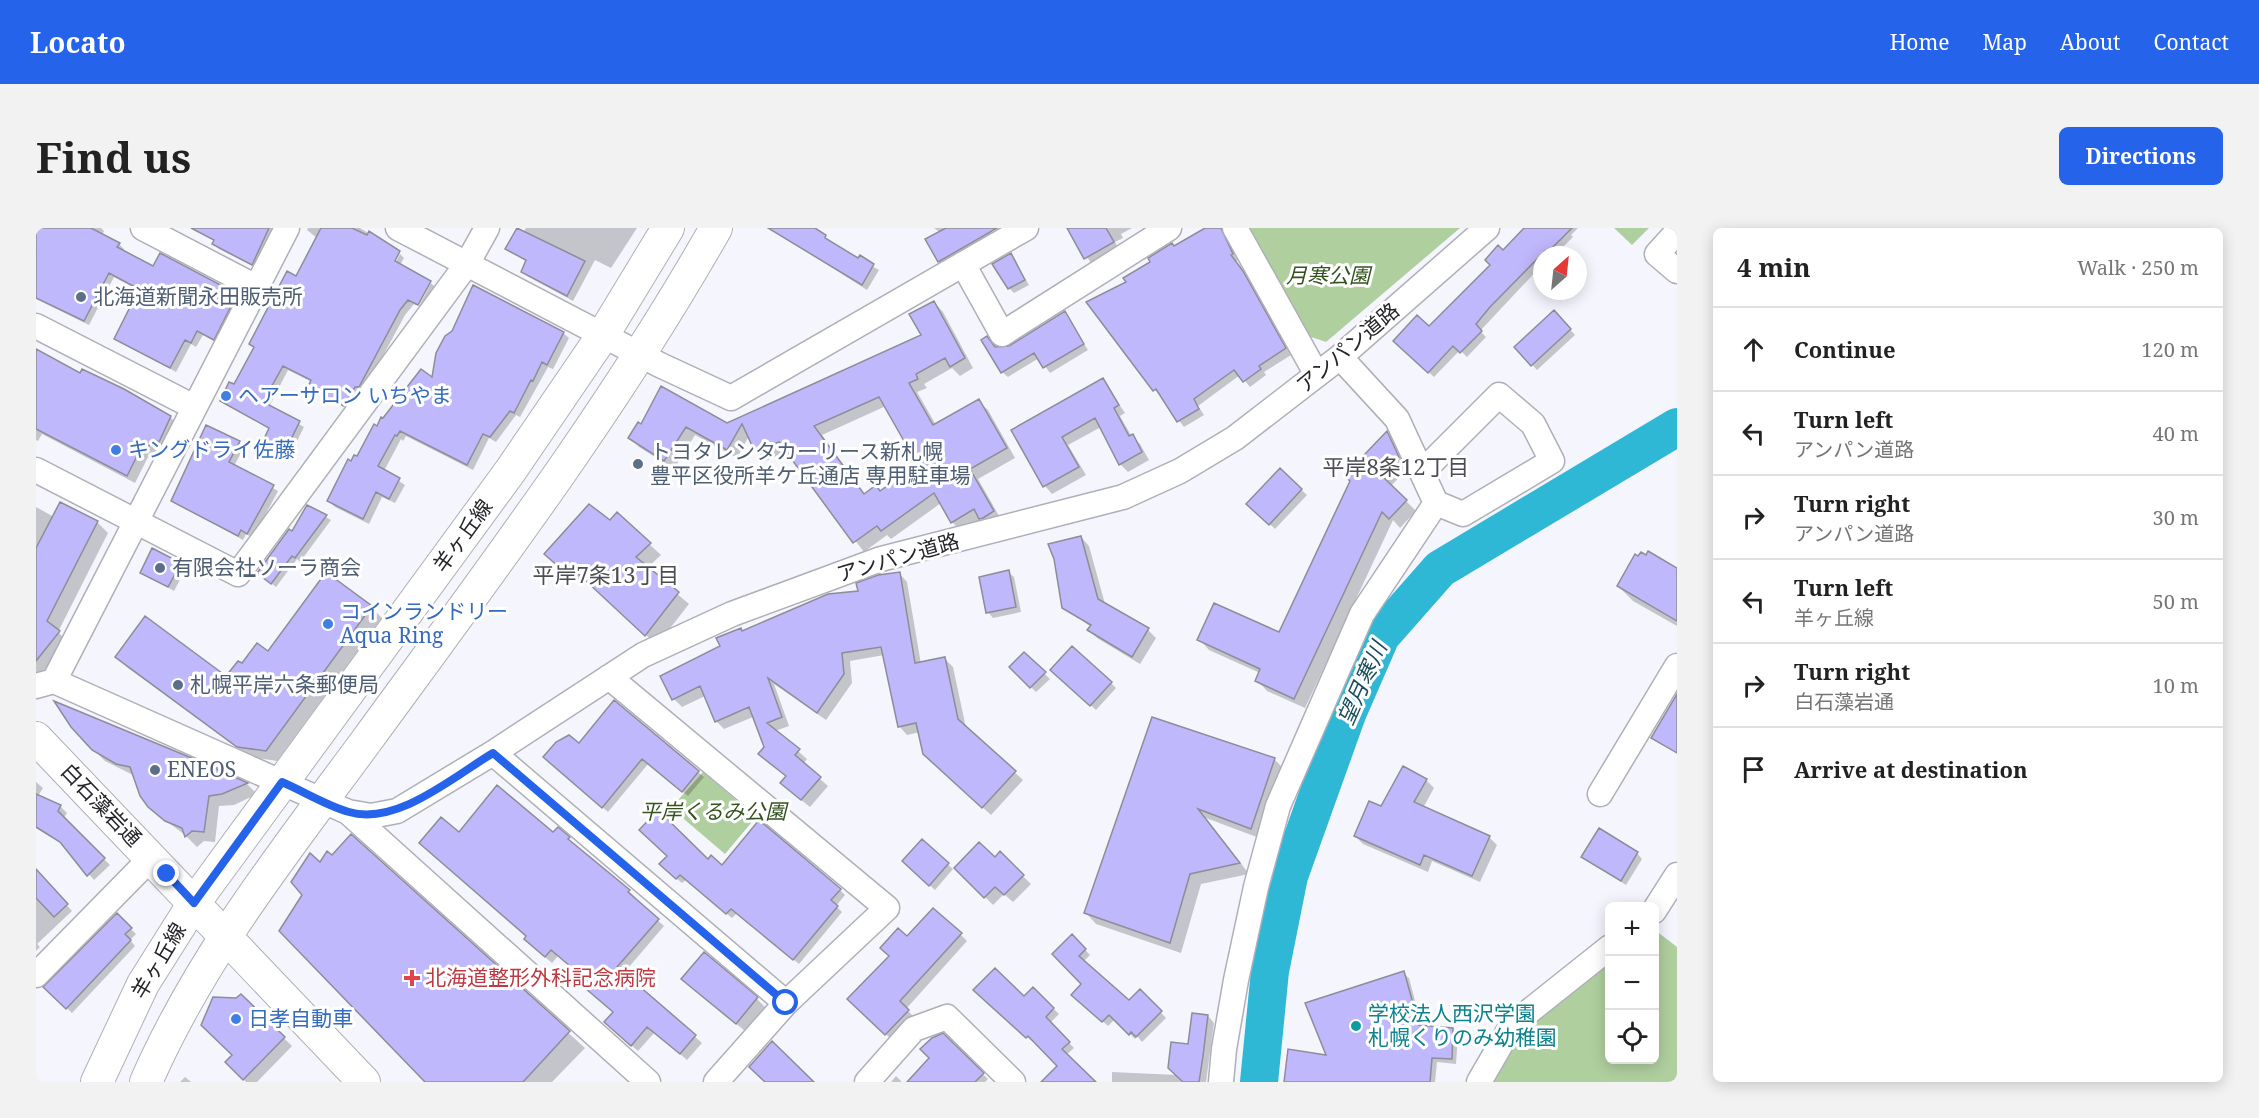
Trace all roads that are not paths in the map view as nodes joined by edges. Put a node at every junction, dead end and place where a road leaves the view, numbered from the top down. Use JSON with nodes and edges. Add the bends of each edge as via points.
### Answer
{"nodes":[{"id":1,"x":143,"y":228,"type":"edge"},
{"id":2,"x":287,"y":228,"type":"edge"},
{"id":3,"x":398,"y":228,"type":"edge"},
{"id":4,"x":487,"y":228,"type":"edge"},
{"id":5,"x":668,"y":228,"type":"edge"},
{"id":6,"x":716,"y":228,"type":"edge"},
{"id":7,"x":1026,"y":228,"type":"edge"},
{"id":8,"x":1168,"y":228,"type":"edge"},
{"id":9,"x":1235,"y":228,"type":"edge"},
{"id":10,"x":1487,"y":228,"type":"edge"},
{"id":11,"x":1677,"y":232,"type":"edge"},
{"id":12,"x":467,"y":264,"type":"junction"},
{"id":13,"x":963,"y":264,"type":"junction"},
{"id":14,"x":1677,"y":271,"type":"edge"},
{"id":15,"x":256,"y":287,"type":"junction"},
{"id":16,"x":36,"y":326,"type":"edge"},
{"id":17,"x":603,"y":335,"type":"junction"},
{"id":18,"x":640,"y":354,"type":"junction"},
{"id":19,"x":1340,"y":357,"type":"junction"},
{"id":20,"x":1317,"y":375,"type":"junction"},
{"id":21,"x":194,"y":407,"type":"junction"},
{"id":22,"x":36,"y":470,"type":"edge"},
{"id":23,"x":1422,"y":472,"type":"junction"},
{"id":24,"x":1436,"y":503,"type":"junction"},
{"id":25,"x":134,"y":521,"type":"junction"},
{"id":26,"x":1677,"y":666,"type":"edge"},
{"id":27,"x":609,"y":677,"type":"junction"},
{"id":28,"x":45,"y":683,"type":"edge"},
{"id":29,"x":36,"y":738,"type":"edge"},
{"id":30,"x":493,"y":753,"type":"junction"},
{"id":31,"x":282,"y":782,"type":"junction"},
{"id":32,"x":1600,"y":794,"type":"dead end"},
{"id":33,"x":335,"y":806,"type":"junction"},
{"id":34,"x":151,"y":858,"type":"junction"},
{"id":35,"x":1677,"y":875,"type":"edge"},
{"id":36,"x":194,"y":903,"type":"junction"},
{"id":37,"x":1659,"y":903,"type":"edge"},
{"id":38,"x":225,"y":935,"type":"junction"},
{"id":39,"x":1605,"y":951,"type":"edge"},
{"id":40,"x":36,"y":975,"type":"edge"},
{"id":41,"x":786,"y":1003,"type":"junction"},
{"id":42,"x":97,"y":1082,"type":"edge"},
{"id":43,"x":146,"y":1082,"type":"edge"},
{"id":44,"x":364,"y":1082,"type":"edge"},
{"id":45,"x":648,"y":1082,"type":"edge"},
{"id":46,"x":717,"y":1082,"type":"edge"},
{"id":47,"x":867,"y":1082,"type":"edge"},
{"id":48,"x":1013,"y":1082,"type":"edge"},
{"id":49,"x":1221,"y":1082,"type":"edge"},
{"id":50,"x":1479,"y":1082,"type":"edge"}],
"edges":[{"from":1,"to":15,"type":"street"},
{"from":2,"to":15,"type":"street"},
{"from":3,"to":12,"type":"street"},
{"from":4,"to":12,"type":"street"},
{"from":5,"to":17,"type":"main road","name":"羊ヶ丘線"},
{"from":6,"to":18,"type":"main road","name":"羊ヶ丘線"},
{"from":7,"to":13,"type":"street"},
{"from":8,"to":13,"type":"street","via":[[1002,333]]},
{"from":9,"to":20,"type":"street"},
{"from":10,"to":19,"type":"street","name":"アンパン道路"},
{"from":11,"to":14,"type":"street","via":[[1657,254]]},
{"from":12,"to":17,"type":"street"},
{"from":12,"to":25,"type":"street","via":[[238,574]]},
{"from":13,"to":18,"type":"street","via":[[730,398]]},
{"from":15,"to":21,"type":"street"},
{"from":16,"to":21,"type":"street"},
{"from":17,"to":18,"type":"street"},
{"from":17,"to":31,"type":"main road","name":"羊ヶ丘線","via":[[511,470]]},
{"from":18,"to":33,"type":"main road","name":"羊ヶ丘線"},
{"from":19,"to":20,"type":"street","name":"アンパン道路"},
{"from":19,"to":23,"type":"street","via":[[1398,418]]},
{"from":20,"to":27,"type":"street","name":"アンパン道路","via":[[1235,438],[1180,471],[1124,497],[881,559],[732,614],[643,655]]},
{"from":21,"to":25,"type":"street"},
{"from":22,"to":25,"type":"street"},
{"from":23,"to":24,"type":"street"},
{"from":23,"to":24,"type":"street","via":[[1499,395],[1533,424],[1552,461],[1462,514]]},
{"from":24,"to":49,"type":"street","via":[[1362,614],[1278,806],[1236,980]]},
{"from":25,"to":28,"type":"street"},
{"from":26,"to":32,"type":"street"},
{"from":27,"to":30,"type":"street","name":"アンパン道路"},
{"from":27,"to":41,"type":"street","via":[[887,908]]},
{"from":28,"to":31,"type":"street","name":"アンパン道路"},
{"from":29,"to":34,"type":"main road","name":"白石藻岩通"},
{"from":30,"to":33,"type":"street","name":"アンパン道路","via":[[397,811],[371,816]]},
{"from":30,"to":41,"type":"street"},
{"from":31,"to":33,"type":"street","name":"アンパン道路"},
{"from":31,"to":36,"type":"main road","name":"羊ヶ丘線"},
{"from":33,"to":38,"type":"main road","name":"羊ヶ丘線"},
{"from":33,"to":45,"type":"street"},
{"from":34,"to":36,"type":"main road","name":"白石藻岩通"},
{"from":34,"to":40,"type":"street"},
{"from":35,"to":37,"type":"street"},
{"from":36,"to":38,"type":"main road","name":"白石藻岩通"},
{"from":36,"to":42,"type":"main road","name":"羊ヶ丘線","via":[[143,984]]},
{"from":38,"to":43,"type":"main road","name":"羊ヶ丘線","via":[[165,1037]]},
{"from":38,"to":44,"type":"main road","name":"白石藻岩通"},
{"from":39,"to":50,"type":"street","via":[[1512,1025]]},
{"from":41,"to":46,"type":"street"},
{"from":47,"to":48,"type":"street","via":[[914,1029],[947,1017]]}]}
